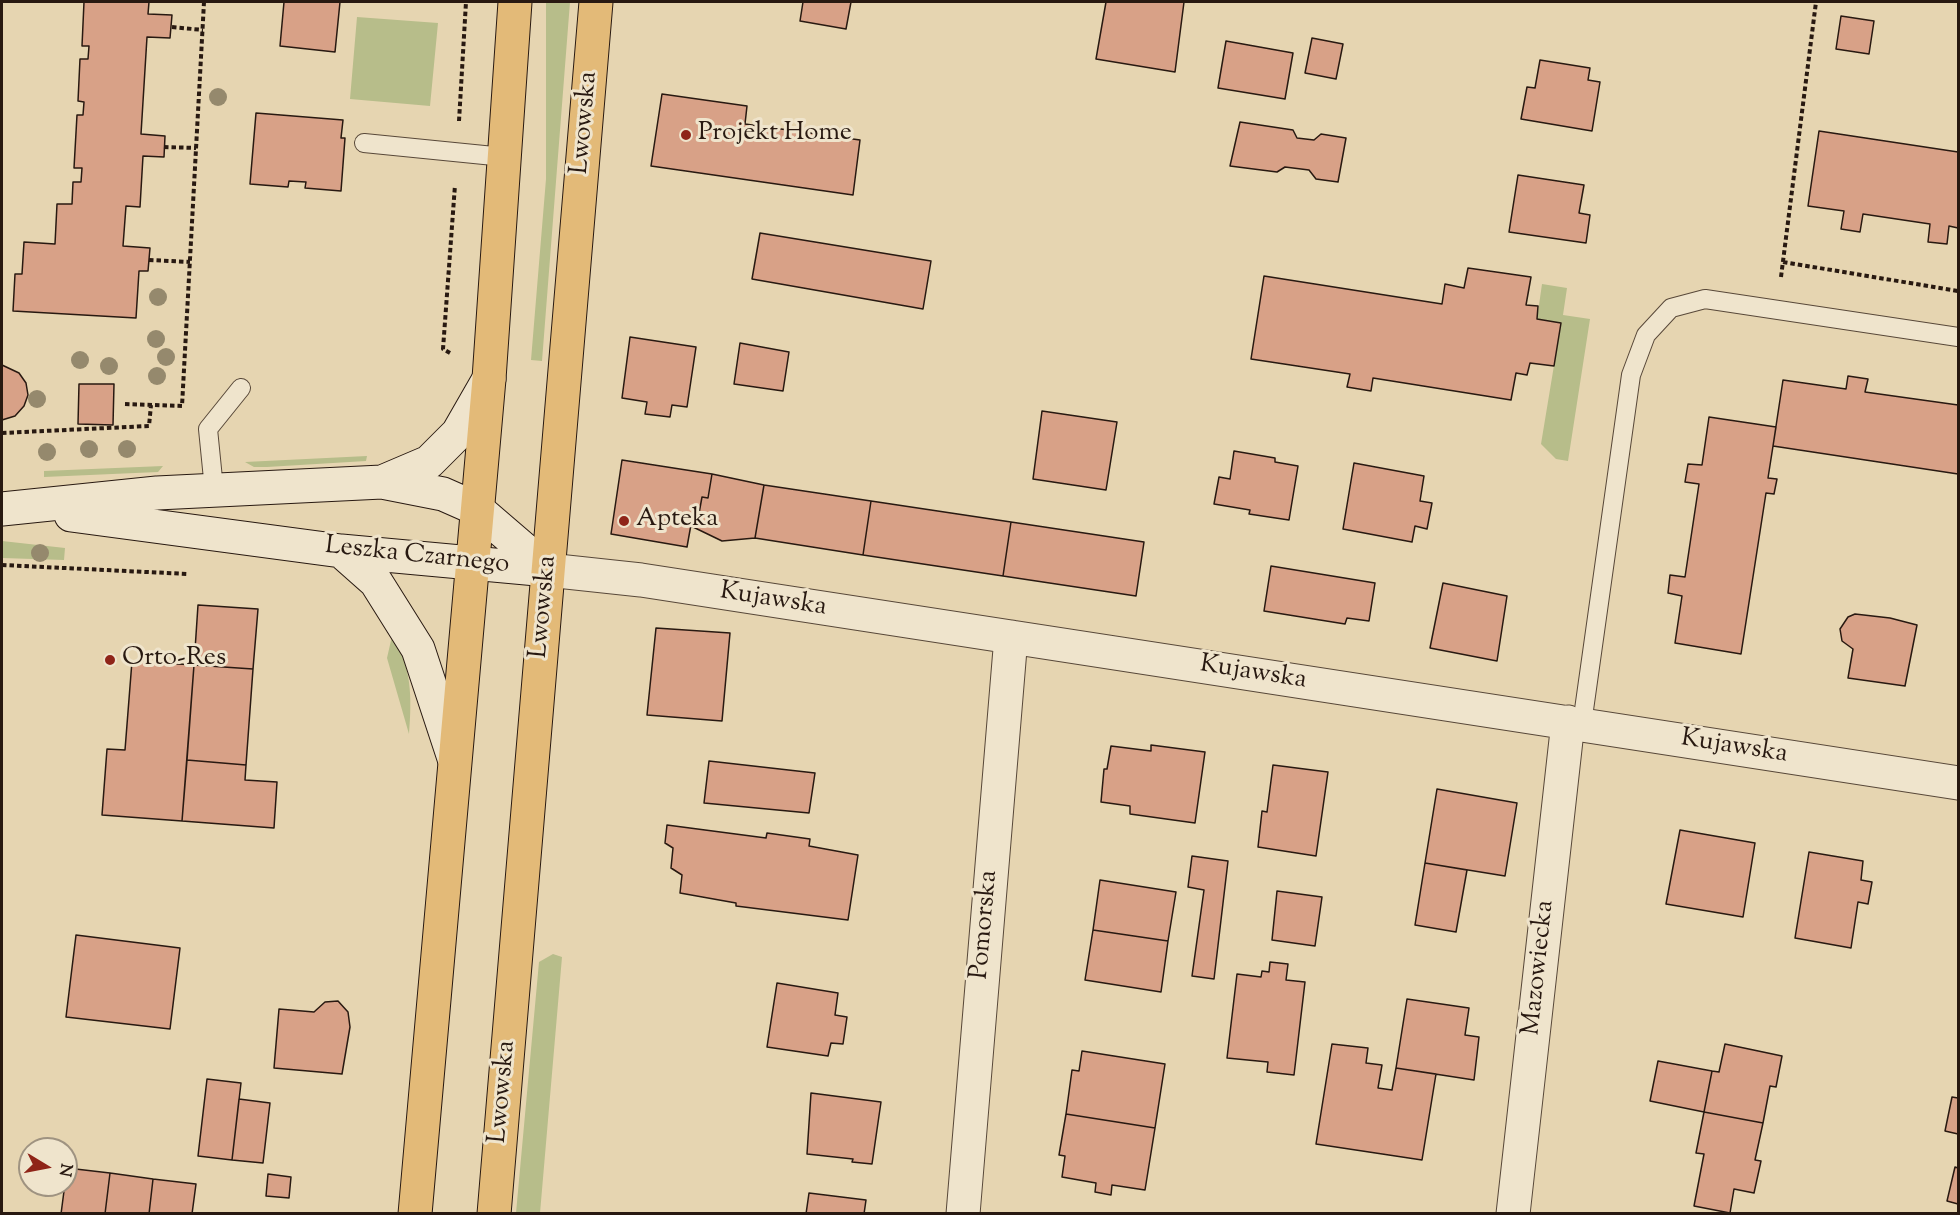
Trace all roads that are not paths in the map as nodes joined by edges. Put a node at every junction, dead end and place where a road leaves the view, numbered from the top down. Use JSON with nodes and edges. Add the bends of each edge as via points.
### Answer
{"nodes":[{"id":1,"x":515,"y":2,"type":"edge"},
{"id":2,"x":596,"y":2,"type":"edge"},
{"id":3,"x":364,"y":144,"type":"dead end"},
{"id":4,"x":504,"y":157,"type":"junction"},
{"id":5,"x":1959,"y":337,"type":"edge"},
{"id":6,"x":489,"y":379,"type":"junction"},
{"id":7,"x":241,"y":388,"type":"dead end"},
{"id":8,"x":382,"y":482,"type":"junction"},
{"id":9,"x":214,"y":489,"type":"junction"},
{"id":10,"x":12,"y":508,"type":"edge"},
{"id":11,"x":477,"y":509,"type":"junction"},
{"id":12,"x":341,"y":551,"type":"junction"},
{"id":13,"x":472,"y":562,"type":"junction"},
{"id":14,"x":548,"y":570,"type":"junction"},
{"id":15,"x":1011,"y":637,"type":"junction"},
{"id":16,"x":1575,"y":723,"type":"junction"},
{"id":17,"x":454,"y":758,"type":"junction"},
{"id":18,"x":1959,"y":783,"type":"edge"},
{"id":19,"x":415,"y":1214,"type":"edge"},
{"id":20,"x":494,"y":1214,"type":"edge"},
{"id":21,"x":963,"y":1214,"type":"edge"},
{"id":22,"x":1514,"y":1214,"type":"edge"}],
"edges":[{"from":1,"to":4,"type":"main road"},
{"from":2,"to":14,"type":"main road","name":"Lwowska"},
{"from":3,"to":4,"type":"lane"},
{"from":4,"to":6,"type":"main road"},
{"from":5,"to":16,"type":"lane","via":[[1705,299],[1671,309],[1646,335],[1631,375]]},
{"from":6,"to":8,"type":"street","via":[[458,433],[429,462]]},
{"from":6,"to":11,"type":"main road"},
{"from":7,"to":9,"type":"lane","via":[[208,429]]},
{"from":8,"to":9,"type":"street","name":"Leszka Czarnego"},
{"from":8,"to":11,"type":"street","name":"Leszka Czarnego","via":[[443,494]]},
{"from":9,"to":10,"type":"street","name":"Leszka Czarnego"},
{"from":10,"to":12,"type":"street","name":"Leszka Czarnego"},
{"from":11,"to":13,"type":"main road"},
{"from":11,"to":14,"type":"street","name":"Leszka Czarnego"},
{"from":12,"to":13,"type":"street","name":"Leszka Czarnego"},
{"from":12,"to":17,"type":"street","via":[[376,582],[418,649]]},
{"from":13,"to":14,"type":"street","name":"Leszka Czarnego"},
{"from":13,"to":17,"type":"main road"},
{"from":14,"to":15,"type":"street","name":"Kujawska","via":[[641,580]]},
{"from":14,"to":20,"type":"main road","name":"Lwowska"},
{"from":15,"to":16,"type":"street","name":"Kujawska"},
{"from":15,"to":21,"type":"street","name":"Pomorska"},
{"from":16,"to":18,"type":"street","name":"Kujawska"},
{"from":16,"to":22,"type":"street","name":"Mazowiecka"},
{"from":17,"to":19,"type":"main road"}]}
